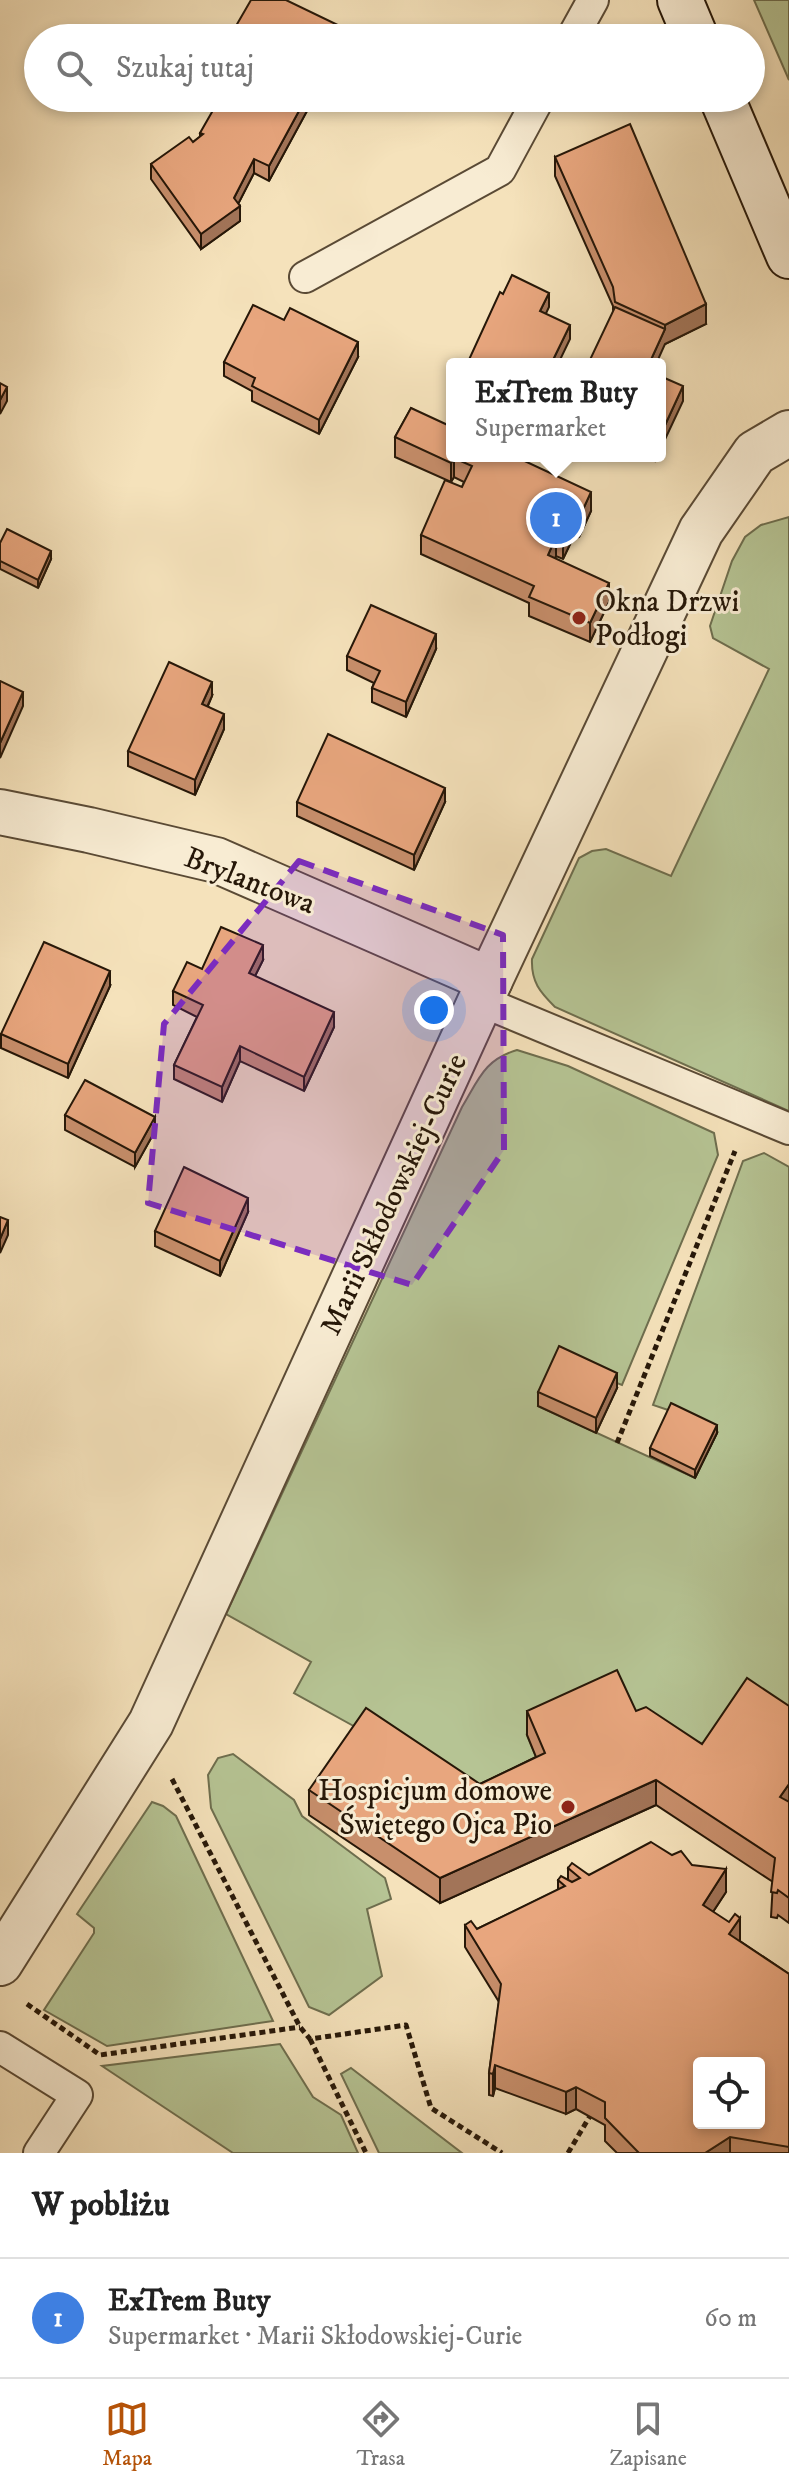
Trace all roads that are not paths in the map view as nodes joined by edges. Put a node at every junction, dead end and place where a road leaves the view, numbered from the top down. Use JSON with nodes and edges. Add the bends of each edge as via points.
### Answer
{"nodes":[{"id":1,"x":593,"y":0,"type":"edge"},
{"id":2,"x":680,"y":0,"type":"edge"},
{"id":3,"x":580,"y":24,"type":"edge"},
{"id":4,"x":690,"y":24,"type":"edge"},
{"id":5,"x":531,"y":112,"type":"edge"},
{"id":6,"x":728,"y":112,"type":"edge"},
{"id":7,"x":789,"y":256,"type":"edge"},
{"id":8,"x":305,"y":277,"type":"dead end"},
{"id":9,"x":789,"y":433,"type":"edge"},
{"id":10,"x":0,"y":812,"type":"edge"},
{"id":11,"x":486,"y":990,"type":"junction"},
{"id":12,"x":789,"y":1129,"type":"edge"},
{"id":13,"x":0,"y":1963,"type":"edge"},
{"id":14,"x":0,"y":2047,"type":"edge"},
{"id":15,"x":39,"y":2153,"type":"edge"}],
"edges":[{"from":1,"to":3,"type":"lane"},
{"from":2,"to":4,"type":"street"},
{"from":5,"to":8,"type":"lane","via":[[500,170]]},
{"from":6,"to":7,"type":"street"},
{"from":9,"to":11,"type":"street","name":"Marii Skłodowskiej-Curie","via":[[755,453],[701,531]]},
{"from":10,"to":11,"type":"street","name":"Brylantowa","via":[[216,860]]},
{"from":11,"to":12,"type":"lane"},
{"from":11,"to":13,"type":"street","name":"Marii Skłodowskiej-Curie","via":[[151,1723]]},
{"from":14,"to":15,"type":"lane","via":[[77,2095]]}]}
